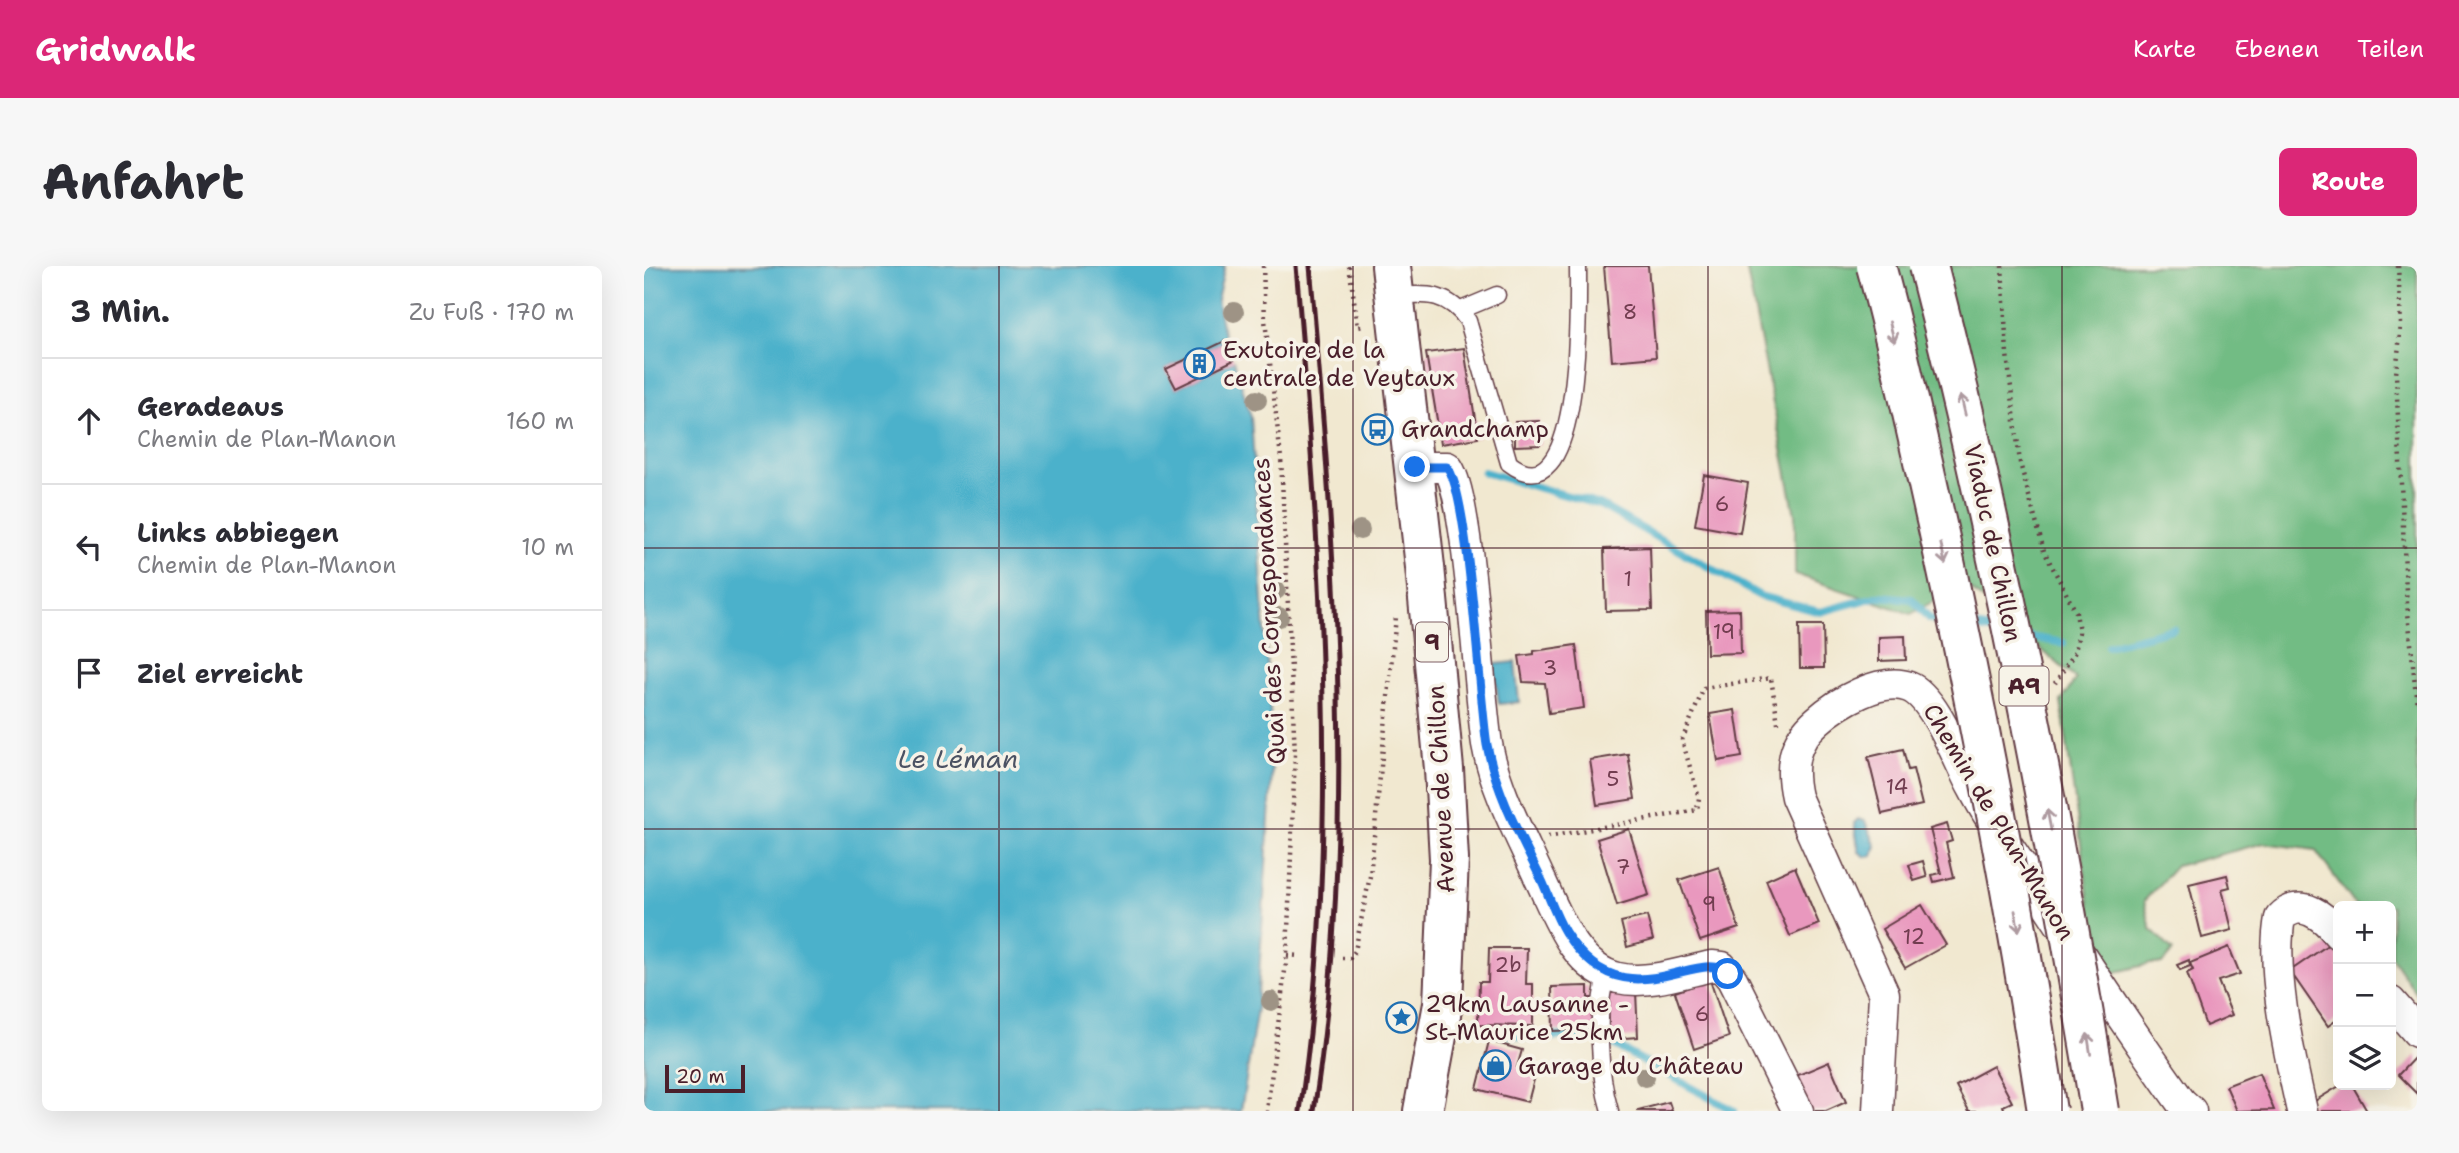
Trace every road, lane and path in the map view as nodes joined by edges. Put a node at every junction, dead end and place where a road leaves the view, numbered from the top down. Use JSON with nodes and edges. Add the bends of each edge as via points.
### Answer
{"nodes":[{"id":1,"x":1263,"y":266,"type":"edge"},
{"id":2,"x":1349,"y":266,"type":"edge"},
{"id":3,"x":1578,"y":266,"type":"edge"},
{"id":4,"x":1876,"y":266,"type":"edge"},
{"id":5,"x":1928,"y":266,"type":"edge"},
{"id":6,"x":2398,"y":266,"type":"edge"},
{"id":7,"x":1393,"y":281,"type":"edge"},
{"id":8,"x":1497,"y":295,"type":"dead end"},
{"id":9,"x":1461,"y":310,"type":"junction"},
{"id":10,"x":1364,"y":326,"type":"dead end"},
{"id":11,"x":1415,"y":467,"type":"junction"},
{"id":12,"x":1398,"y":608,"type":"dead end"},
{"id":13,"x":2417,"y":706,"type":"edge"},
{"id":14,"x":1795,"y":751,"type":"junction"},
{"id":15,"x":1524,"y":841,"type":"junction"},
{"id":16,"x":2333,"y":928,"type":"edge"},
{"id":17,"x":1287,"y":955,"type":"junction"},
{"id":18,"x":1300,"y":956,"type":"dead end"},
{"id":19,"x":1342,"y":958,"type":"dead end"},
{"id":20,"x":1607,"y":973,"type":"junction"},
{"id":21,"x":2396,"y":1008,"type":"edge"},
{"id":22,"x":2417,"y":1032,"type":"edge"},
{"id":23,"x":1267,"y":1111,"type":"edge"},
{"id":24,"x":1423,"y":1111,"type":"edge"},
{"id":25,"x":1610,"y":1111,"type":"edge"},
{"id":26,"x":1798,"y":1111,"type":"edge"},
{"id":27,"x":1878,"y":1111,"type":"edge"},
{"id":28,"x":2048,"y":1111,"type":"edge"},
{"id":29,"x":2100,"y":1111,"type":"edge"},
{"id":30,"x":2191,"y":1111,"type":"edge"},
{"id":31,"x":2302,"y":1111,"type":"edge"}],
"edges":[{"from":1,"to":17,"type":"path","name":"Quai des Correspondances","via":[[1290,606],[1295,754]]},
{"from":2,"to":10,"type":"path","via":[[1358,327]]},
{"from":3,"to":9,"type":"lane","via":[[1579,346],[1570,410],[1555,458],[1537,471],[1509,463]]},
{"from":4,"to":28,"type":"main road","name":"Viaduc de Chillon","number":"A9","one_way":true,"bridge":true,"via":[[1972,689]]},
{"from":29,"to":5,"type":"main road","name":"Viaduc de Chillon","number":"A9","one_way":true,"bridge":true,"via":[[2022,675],[1962,398]]},
{"from":6,"to":13,"type":"path","via":[[2401,324],[2396,374],[2406,592]]},
{"from":7,"to":9,"type":"lane","via":[[1446,298]]},
{"from":7,"to":11,"type":"main road","name":"Avenue de Chillon","number":"9"},
{"from":8,"to":9,"type":"lane"},
{"from":11,"to":15,"type":"street","via":[[1447,467],[1454,480],[1487,744]]},
{"from":11,"to":24,"type":"main road","name":"Avenue de Chillon","number":"9","via":[[1449,859],[1440,1019]]},
{"from":12,"to":19,"type":"path","via":[[1370,876],[1355,951],[1350,958]]},
{"from":14,"to":15,"type":"path","via":[[1780,742],[1771,678],[1704,688],[1682,740],[1699,798],[1697,810]]},
{"from":14,"to":27,"type":"street","via":[[1792,780],[1796,797],[1884,994]]},
{"from":14,"to":30,"type":"street","name":"Chemin de Plan-Manon","via":[[1816,722],[1860,694],[1897,685],[1919,693],[1976,796],[2125,1024]]},
{"from":15,"to":20,"type":"street","via":[[1565,931],[1584,956]]},
{"from":16,"to":31,"type":"street","via":[[2310,910],[2292,910],[2280,918],[2287,1045]]},
{"from":17,"to":18,"type":"path"},
{"from":17,"to":23,"type":"path","name":"Quai des Correspondances"},
{"from":20,"to":25,"type":"lane","via":[[1602,1057]]},
{"from":20,"to":26,"type":"street","via":[[1636,979],[1722,967]]},
{"from":21,"to":22,"type":"street"}]}
